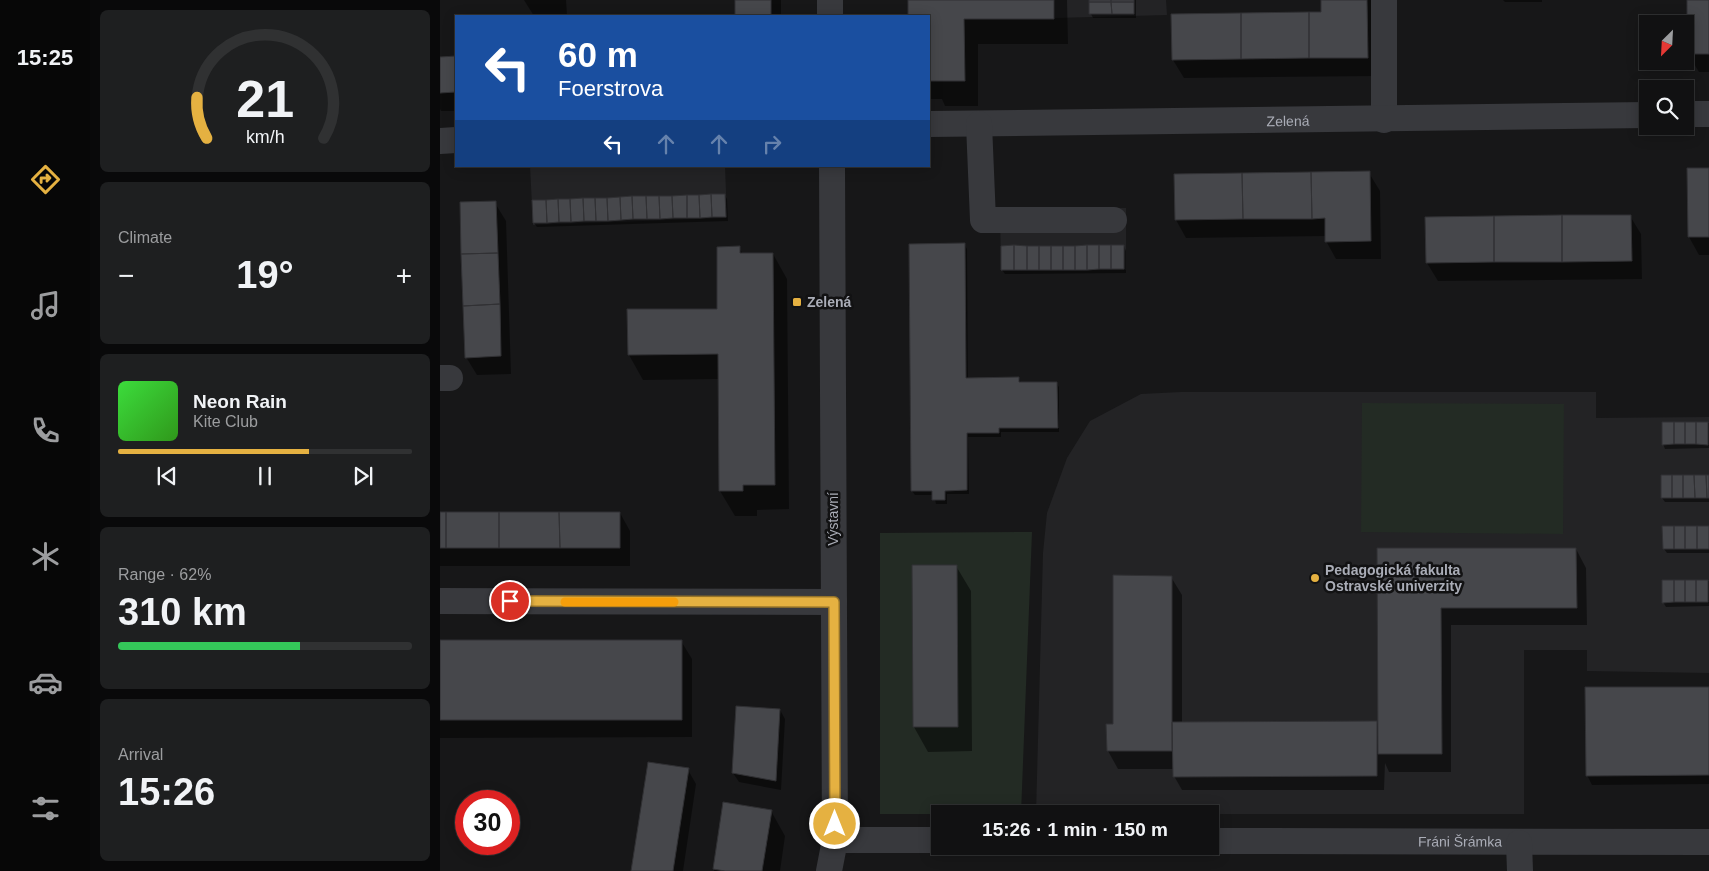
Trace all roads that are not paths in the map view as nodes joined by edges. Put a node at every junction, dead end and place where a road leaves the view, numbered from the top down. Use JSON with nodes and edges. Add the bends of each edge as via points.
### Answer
{"nodes":[{"id":1,"x":830,"y":0,"type":"edge"},
{"id":2,"x":1384,"y":0,"type":"edge"},
{"id":3,"x":830,"y":15,"type":"edge"},
{"id":4,"x":1694,"y":114,"type":"edge"},
{"id":5,"x":1709,"y":114,"type":"edge"},
{"id":6,"x":1639,"y":115,"type":"edge"},
{"id":7,"x":1384,"y":120,"type":"junction"},
{"id":8,"x":930,"y":124,"type":"edge"},
{"id":9,"x":980,"y":124,"type":"junction"},
{"id":10,"x":455,"y":140,"type":"edge"},
{"id":11,"x":440,"y":141,"type":"edge"},
{"id":12,"x":832,"y":167,"type":"edge"},
{"id":13,"x":1114,"y":220,"type":"dead end"},
{"id":14,"x":440,"y":601,"type":"edge"},
{"id":15,"x":834,"y":602,"type":"junction"},
{"id":16,"x":835,"y":840,"type":"junction"},
{"id":17,"x":931,"y":840,"type":"edge"},
{"id":18,"x":1219,"y":841,"type":"edge"},
{"id":19,"x":1709,"y":842,"type":"edge"},
{"id":20,"x":1519,"y":843,"type":"junction"},
{"id":21,"x":829,"y":871,"type":"edge"},
{"id":22,"x":1520,"y":871,"type":"edge"}],
"edges":[{"from":1,"to":3,"type":"street"},
{"from":2,"to":7,"type":"street"},
{"from":4,"to":5,"type":"street"},
{"from":6,"to":7,"type":"street","name":"Zelená"},
{"from":7,"to":9,"type":"street","name":"Zelená"},
{"from":8,"to":9,"type":"street","name":"Zelená"},
{"from":9,"to":13,"type":"street","via":[[983,220]]},
{"from":10,"to":11,"type":"street"},
{"from":12,"to":15,"type":"street","name":"Výstavní"},
{"from":14,"to":15,"type":"street"},
{"from":15,"to":16,"type":"street","name":"Výstavní"},
{"from":16,"to":17,"type":"street"},
{"from":16,"to":21,"type":"street","name":"Výstavní"},
{"from":18,"to":20,"type":"street","name":"Fráni Šrámka"},
{"from":19,"to":20,"type":"street","name":"Fráni Šrámka"},
{"from":20,"to":22,"type":"street"}]}
